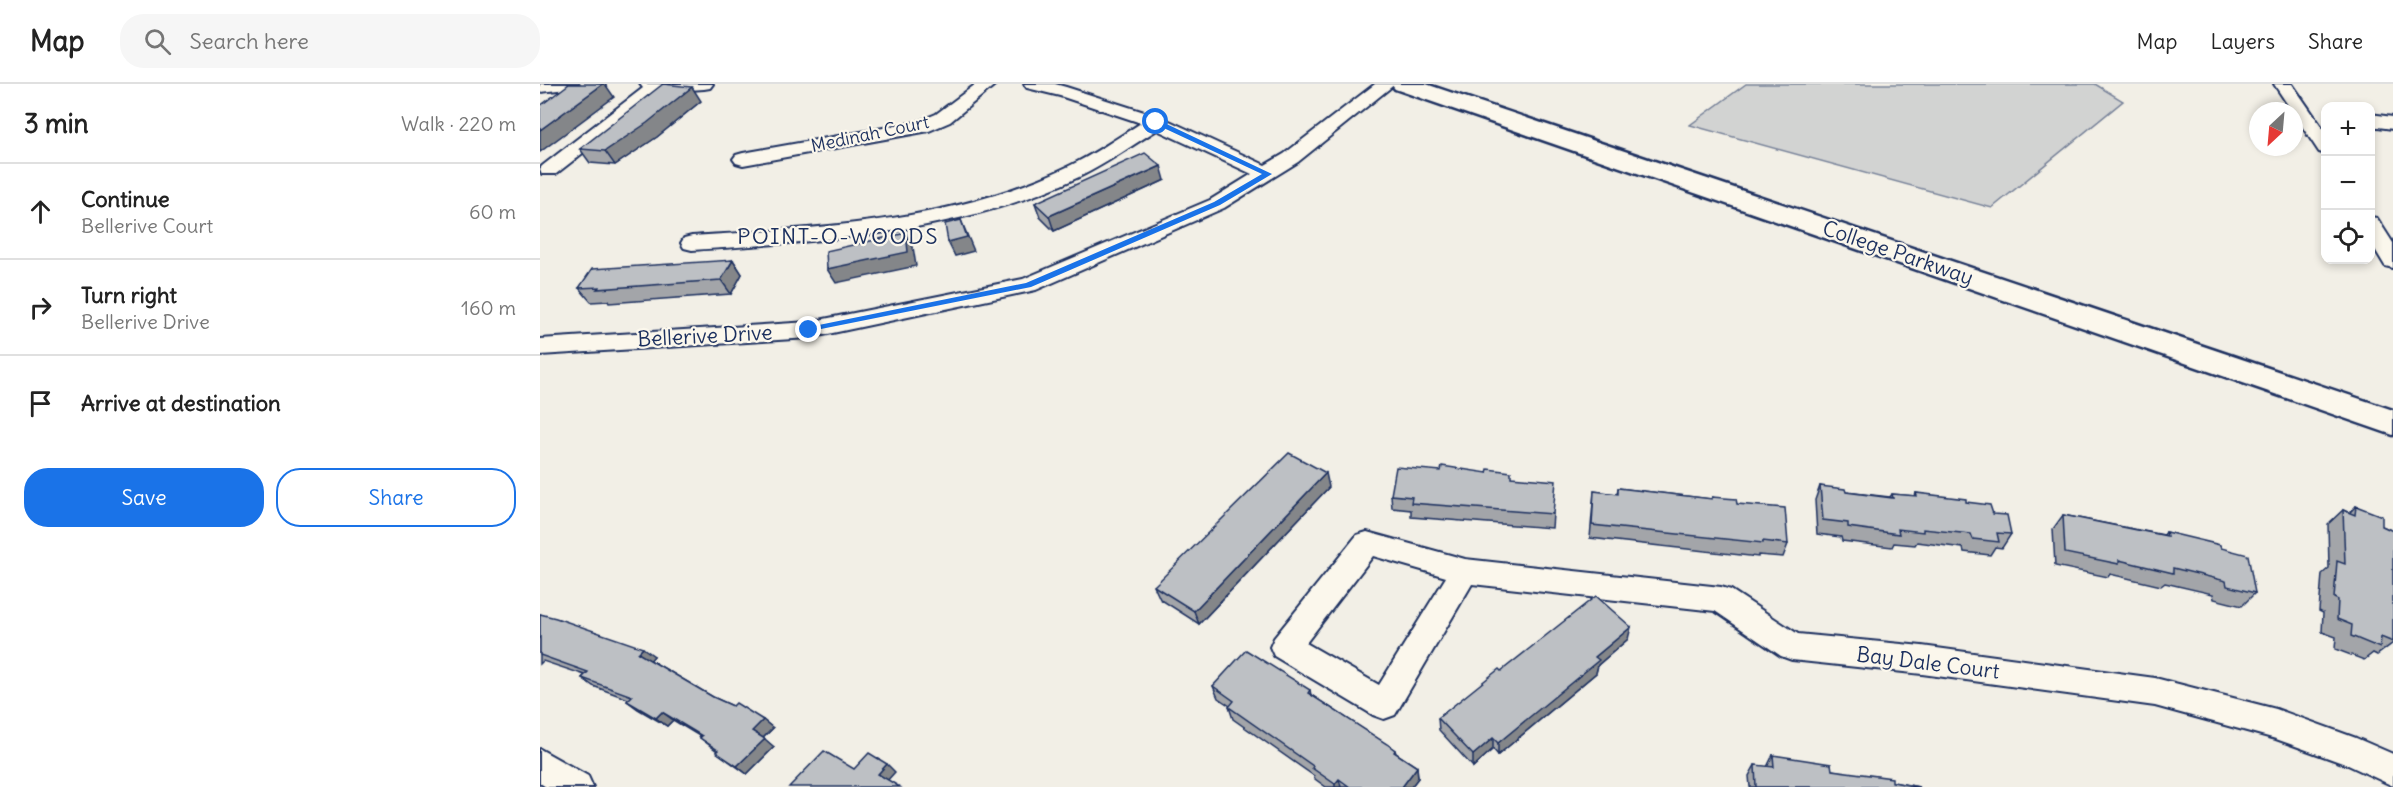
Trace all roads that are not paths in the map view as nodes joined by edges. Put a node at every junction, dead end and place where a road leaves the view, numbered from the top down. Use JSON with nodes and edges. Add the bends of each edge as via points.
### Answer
{"nodes":[{"id":1,"x":570,"y":84,"type":"edge"},
{"id":2,"x":704,"y":84,"type":"edge"},
{"id":3,"x":987,"y":84,"type":"edge"},
{"id":4,"x":1033,"y":84,"type":"edge"},
{"id":5,"x":1386,"y":84,"type":"edge"},
{"id":6,"x":1404,"y":84,"type":"edge"},
{"id":7,"x":2283,"y":84,"type":"edge"},
{"id":8,"x":652,"y":86,"type":"edge"},
{"id":9,"x":540,"y":87,"type":"edge"},
{"id":10,"x":2305,"y":114,"type":"junction"},
{"id":11,"x":2321,"y":116,"type":"edge"},
{"id":12,"x":2375,"y":121,"type":"edge"},
{"id":13,"x":1156,"y":122,"type":"junction"},
{"id":14,"x":2393,"y":123,"type":"edge"},
{"id":15,"x":2321,"y":141,"type":"edge"},
{"id":16,"x":743,"y":159,"type":"dead end"},
{"id":17,"x":549,"y":170,"type":"dead end"},
{"id":18,"x":1268,"y":174,"type":"junction"},
{"id":19,"x":2375,"y":231,"type":"edge"},
{"id":20,"x":692,"y":243,"type":"dead end"},
{"id":21,"x":2393,"y":261,"type":"edge"},
{"id":22,"x":540,"y":347,"type":"edge"},
{"id":23,"x":2393,"y":423,"type":"edge"},
{"id":24,"x":1465,"y":571,"type":"junction"},
{"id":25,"x":540,"y":765,"type":"edge"},
{"id":26,"x":2393,"y":771,"type":"edge"},
{"id":27,"x":576,"y":787,"type":"edge"}],
"edges":[{"from":1,"to":9,"type":"street"},
{"from":2,"to":8,"type":"street"},
{"from":3,"to":16,"type":"street","name":"Medinah Court","via":[[943,118],[922,127]]},
{"from":4,"to":13,"type":"street"},
{"from":5,"to":18,"type":"street","name":"Bellerive Drive"},
{"from":6,"to":23,"type":"main road","name":"College Parkway"},
{"from":7,"to":10,"type":"street"},
{"from":8,"to":17,"type":"street"},
{"from":10,"to":11,"type":"street"},
{"from":10,"to":15,"type":"street"},
{"from":12,"to":14,"type":"street"},
{"from":13,"to":18,"type":"street"},
{"from":13,"to":20,"type":"street","via":[[1062,177],[938,219],[861,231]]},
{"from":18,"to":22,"type":"street","name":"Bellerive Drive","via":[[1217,204],[1028,285],[809,330]]},
{"from":19,"to":21,"type":"street"},
{"from":24,"to":24,"type":"street","name":"Bay Dale Court","via":[[1367,543],[1285,647],[1384,705]]},
{"from":24,"to":26,"type":"street","name":"Bay Dale Court","via":[[1720,599],[1792,647],[1922,660],[2155,692],[2276,724]]},
{"from":25,"to":27,"type":"street"}]}
